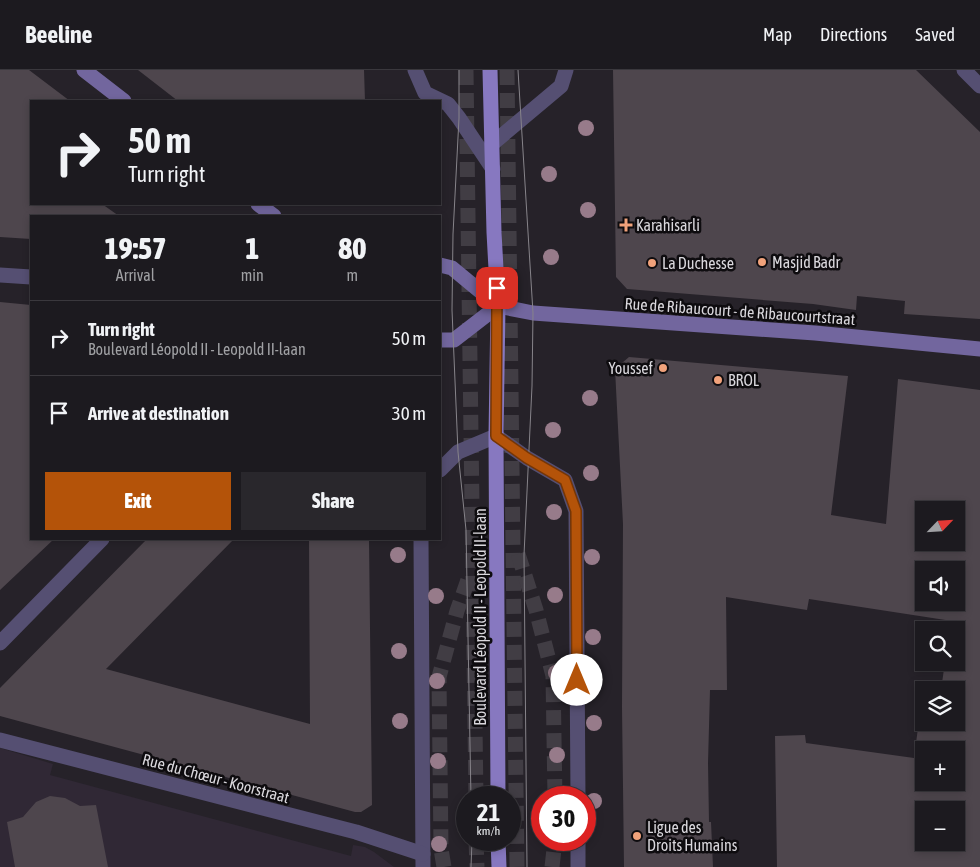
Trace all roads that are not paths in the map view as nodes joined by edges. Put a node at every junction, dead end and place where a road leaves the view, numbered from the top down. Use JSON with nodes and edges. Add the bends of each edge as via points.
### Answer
{"nodes":[{"id":1,"x":84,"y":70,"type":"edge"},
{"id":2,"x":415,"y":70,"type":"edge"},
{"id":3,"x":490,"y":70,"type":"edge"},
{"id":4,"x":566,"y":70,"type":"edge"},
{"id":5,"x":964,"y":70,"type":"edge"},
{"id":6,"x":980,"y":86,"type":"edge"},
{"id":7,"x":123,"y":100,"type":"edge"},
{"id":8,"x":440,"y":100,"type":"edge"},
{"id":9,"x":441,"y":101,"type":"edge"},
{"id":10,"x":492,"y":144,"type":"junction"},
{"id":11,"x":493,"y":169,"type":"junction"},
{"id":12,"x":259,"y":205,"type":"edge"},
{"id":13,"x":273,"y":215,"type":"edge"},
{"id":14,"x":441,"y":265,"type":"edge"},
{"id":15,"x":0,"y":275,"type":"edge"},
{"id":16,"x":30,"y":277,"type":"edge"},
{"id":17,"x":498,"y":306,"type":"junction"},
{"id":18,"x":441,"y":340,"type":"edge"},
{"id":19,"x":980,"y":349,"type":"edge"},
{"id":20,"x":496,"y":436,"type":"junction"},
{"id":21,"x":441,"y":469,"type":"edge"},
{"id":22,"x":101,"y":540,"type":"edge"},
{"id":23,"x":421,"y":540,"type":"edge"},
{"id":24,"x":0,"y":643,"type":"edge"},
{"id":25,"x":0,"y":740,"type":"edge"},
{"id":26,"x":498,"y":786,"type":"edge"},
{"id":27,"x":578,"y":786,"type":"edge"},
{"id":28,"x":498,"y":851,"type":"edge"},
{"id":29,"x":578,"y":851,"type":"edge"},
{"id":30,"x":423,"y":860,"type":"edge"},
{"id":31,"x":499,"y":867,"type":"edge"},
{"id":32,"x":578,"y":867,"type":"edge"}],
"edges":[{"from":1,"to":7,"type":"street"},
{"from":2,"to":8,"type":"street","via":[[425,93]]},
{"from":3,"to":10,"type":"main road","name":"Boulevard Léopold II - Leopold II-laan"},
{"from":4,"to":10,"type":"street","via":[[561,86]]},
{"from":5,"to":6,"type":"street"},
{"from":9,"to":11,"type":"street","via":[[448,104]]},
{"from":10,"to":11,"type":"main road","name":"Boulevard Léopold II - Leopold II-laan"},
{"from":11,"to":17,"type":"main road","name":"Boulevard Léopold II - Leopold II-laan"},
{"from":12,"to":13,"type":"street"},
{"from":14,"to":17,"type":"street","name":"Rue de Ribaucourt - de Ribaucourtstraat","via":[[452,268]]},
{"from":15,"to":16,"type":"street"},
{"from":17,"to":18,"type":"street","via":[[454,340]]},
{"from":17,"to":19,"type":"street","name":"Rue de Ribaucourt - de Ribaucourtstraat","via":[[564,316],[815,333]]},
{"from":17,"to":20,"type":"main road","name":"Boulevard Léopold II - Leopold II-laan"},
{"from":20,"to":21,"type":"street","via":[[458,452]]},
{"from":20,"to":26,"type":"main road","name":"Boulevard Léopold II - Leopold II-laan"},
{"from":20,"to":27,"type":"street","via":[[565,480],[576,511]]},
{"from":22,"to":24,"type":"street"},
{"from":23,"to":30,"type":"street"},
{"from":25,"to":30,"type":"street","name":"Rue du Chœur - Koorstraat","via":[[356,832]]},
{"from":28,"to":31,"type":"main road"},
{"from":29,"to":32,"type":"street"}]}
